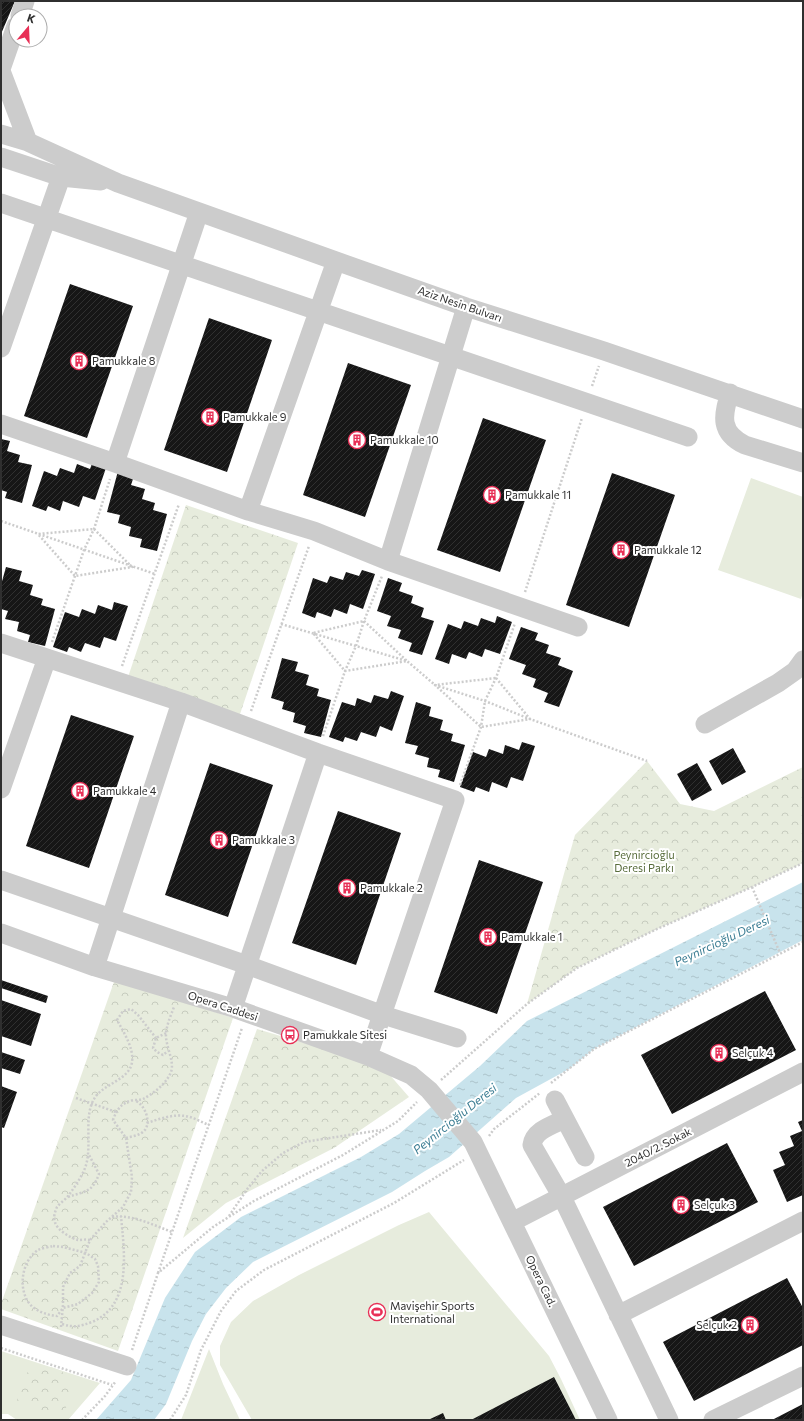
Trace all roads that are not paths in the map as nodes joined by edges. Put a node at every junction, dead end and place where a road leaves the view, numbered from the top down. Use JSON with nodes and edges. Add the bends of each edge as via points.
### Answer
{"nodes":[{"id":1,"x":8,"y":48,"type":"edge"},
{"id":2,"x":1,"y":70,"type":"edge"},
{"id":3,"x":1,"y":134,"type":"edge"},
{"id":4,"x":28,"y":142,"type":"junction"},
{"id":5,"x":1,"y":157,"type":"edge"},
{"id":6,"x":61,"y":177,"type":"junction"},
{"id":7,"x":118,"y":183,"type":"junction"},
{"id":8,"x":1,"y":203,"type":"edge"},
{"id":9,"x":199,"y":212,"type":"junction"},
{"id":10,"x":46,"y":218,"type":"junction"},
{"id":11,"x":336,"y":261,"type":"junction"},
{"id":12,"x":181,"y":264,"type":"junction"},
{"id":13,"x":466,"y":307,"type":"junction"},
{"id":14,"x":318,"y":311,"type":"junction"},
{"id":15,"x":1,"y":348,"type":"edge"},
{"id":16,"x":450,"y":356,"type":"junction"},
{"id":17,"x":730,"y":393,"type":"junction"},
{"id":18,"x":803,"y":419,"type":"edge"},
{"id":19,"x":1,"y":424,"type":"edge"},
{"id":20,"x":688,"y":437,"type":"dead end"},
{"id":21,"x":115,"y":463,"type":"junction"},
{"id":22,"x":803,"y":463,"type":"edge"},
{"id":23,"x":248,"y":511,"type":"junction"},
{"id":24,"x":388,"y":560,"type":"junction"},
{"id":25,"x":578,"y":627,"type":"dead end"},
{"id":26,"x":1,"y":642,"type":"edge"},
{"id":27,"x":47,"y":658,"type":"junction"},
{"id":28,"x":803,"y":660,"type":"edge"},
{"id":29,"x":181,"y":702,"type":"junction"},
{"id":30,"x":705,"y":724,"type":"dead end"},
{"id":31,"x":318,"y":753,"type":"junction"},
{"id":32,"x":1,"y":789,"type":"edge"},
{"id":33,"x":1,"y":880,"type":"edge"},
{"id":34,"x":111,"y":917,"type":"junction"},
{"id":35,"x":1,"y":933,"type":"edge"},
{"id":36,"x":247,"y":965,"type":"junction"},
{"id":37,"x":95,"y":967,"type":"junction"},
{"id":38,"x":240,"y":1011,"type":"junction"},
{"id":39,"x":383,"y":1015,"type":"junction"},
{"id":40,"x":457,"y":1038,"type":"dead end"},
{"id":41,"x":368,"y":1056,"type":"junction"},
{"id":42,"x":803,"y":1072,"type":"edge"},
{"id":43,"x":547,"y":1093,"type":"road end"},
{"id":44,"x":565,"y":1119,"type":"junction"},
{"id":45,"x":475,"y":1147,"type":"joint"},
{"id":46,"x":585,"y":1158,"type":"dead end"},
{"id":47,"x":562,"y":1197,"type":"junction"},
{"id":48,"x":803,"y":1220,"type":"edge"},
{"id":49,"x":512,"y":1222,"type":"junction"},
{"id":50,"x":618,"y":1315,"type":"junction"},
{"id":51,"x":1,"y":1325,"type":"edge"},
{"id":52,"x":126,"y":1366,"type":"dead end"},
{"id":53,"x":803,"y":1376,"type":"edge"},
{"id":54,"x":608,"y":1420,"type":"edge"},
{"id":55,"x":669,"y":1420,"type":"edge"},
{"id":56,"x":713,"y":1420,"type":"edge"}],
"edges":[{"from":1,"to":2,"type":"street"},
{"from":2,"to":4,"type":"street"},
{"from":3,"to":4,"type":"street","name":"Aziz Nesin Bulvarı"},
{"from":4,"to":7,"type":"street","name":"Aziz Nesin Bulvarı"},
{"from":5,"to":6,"type":"street","name":"Aziz Nesin Bulvarı"},
{"from":6,"to":7,"type":"street","name":"Aziz Nesin Bulvarı"},
{"from":6,"to":10,"type":"street"},
{"from":7,"to":9,"type":"street","name":"Aziz Nesin Bulvarı"},
{"from":8,"to":10,"type":"street"},
{"from":9,"to":11,"type":"street","name":"Aziz Nesin Bulvarı"},
{"from":9,"to":12,"type":"street"},
{"from":10,"to":12,"type":"street"},
{"from":10,"to":15,"type":"street"},
{"from":11,"to":13,"type":"street","name":"Aziz Nesin Bulvarı"},
{"from":11,"to":14,"type":"street"},
{"from":12,"to":14,"type":"street"},
{"from":12,"to":21,"type":"street"},
{"from":13,"to":16,"type":"street"},
{"from":13,"to":17,"type":"street","name":"Aziz Nesin Bulvarı"},
{"from":14,"to":16,"type":"street"},
{"from":14,"to":23,"type":"street"},
{"from":16,"to":20,"type":"street"},
{"from":16,"to":24,"type":"street"},
{"from":17,"to":18,"type":"street","name":"Aziz Nesin Bulvarı"},
{"from":17,"to":22,"type":"street","via":[[724,416],[727,429],[732,436],[745,445]]},
{"from":19,"to":21,"type":"street"},
{"from":21,"to":23,"type":"street"},
{"from":23,"to":24,"type":"street","via":[[314,531]]},
{"from":24,"to":25,"type":"street"},
{"from":26,"to":27,"type":"street"},
{"from":27,"to":29,"type":"street"},
{"from":27,"to":32,"type":"street"},
{"from":28,"to":30,"type":"street","via":[[778,683]]},
{"from":29,"to":31,"type":"street"},
{"from":29,"to":34,"type":"street"},
{"from":31,"to":36,"type":"street"},
{"from":31,"to":39,"type":"street","via":[[455,800]]},
{"from":33,"to":34,"type":"street"},
{"from":34,"to":36,"type":"street"},
{"from":34,"to":37,"type":"street"},
{"from":35,"to":37,"type":"street","name":"Opera Caddesi"},
{"from":36,"to":38,"type":"street"},
{"from":36,"to":39,"type":"street"},
{"from":37,"to":38,"type":"street","name":"Opera Caddesi"},
{"from":38,"to":41,"type":"street","name":"Opera Caddesi"},
{"from":39,"to":40,"type":"street"},
{"from":39,"to":41,"type":"street"},
{"from":41,"to":45,"type":"street","name":"Opera Caddesi","via":[[411,1075],[429,1090]]},
{"from":42,"to":47,"type":"street","name":"2040/2. Sokak"},
{"from":43,"to":44,"type":"street"},
{"from":44,"to":46,"type":"street"},
{"from":44,"to":47,"type":"street","via":[[540,1132],[532,1145]]},
{"from":45,"to":49,"type":"street","name":"Opera Cad."},
{"from":47,"to":49,"type":"street","name":"2040/2. Sokak"},
{"from":47,"to":50,"type":"street"},
{"from":48,"to":50,"type":"street"},
{"from":49,"to":54,"type":"street","name":"Opera Cad."},
{"from":50,"to":55,"type":"street"},
{"from":51,"to":52,"type":"street"},
{"from":53,"to":56,"type":"street"}]}
